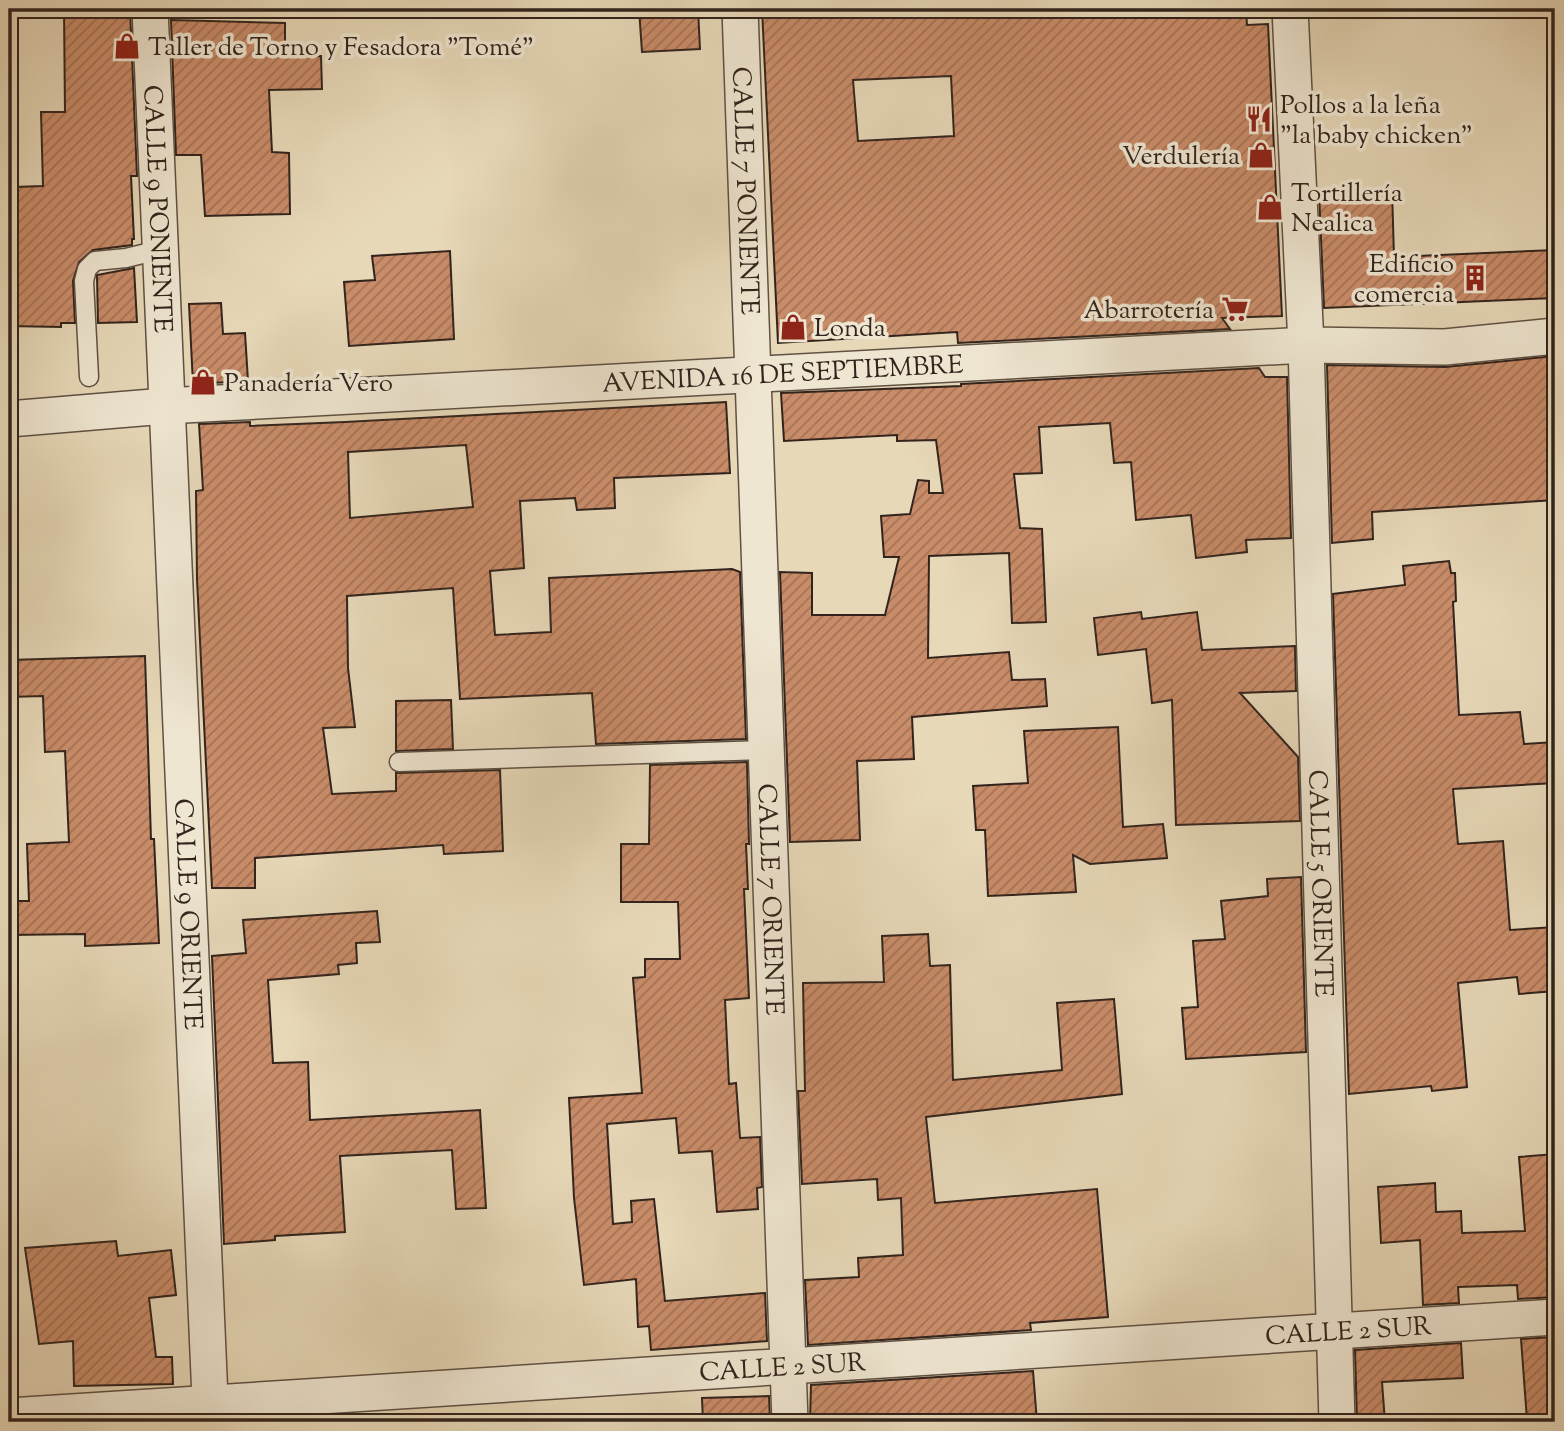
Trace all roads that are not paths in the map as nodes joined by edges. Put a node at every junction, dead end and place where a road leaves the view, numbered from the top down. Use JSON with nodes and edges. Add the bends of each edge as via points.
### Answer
{"nodes":[{"id":1,"x":150,"y":9,"type":"edge"},
{"id":2,"x":740,"y":9,"type":"edge"},
{"id":3,"x":1290,"y":9,"type":"edge"},
{"id":4,"x":159,"y":250,"type":"junction"},
{"id":5,"x":1555,"y":336,"type":"edge"},
{"id":6,"x":1306,"y":345,"type":"junction"},
{"id":7,"x":752,"y":374,"type":"junction"},
{"id":8,"x":89,"y":377,"type":"dead end"},
{"id":9,"x":165,"y":406,"type":"junction"},
{"id":10,"x":9,"y":419,"type":"edge"},
{"id":11,"x":766,"y":750,"type":"junction"},
{"id":12,"x":399,"y":762,"type":"dead end"},
{"id":13,"x":1555,"y":1318,"type":"edge"},
{"id":14,"x":1335,"y":1332,"type":"junction"},
{"id":15,"x":788,"y":1368,"type":"junction"},
{"id":16,"x":211,"y":1413,"type":"edge"},
{"id":17,"x":9,"y":1416,"type":"edge"},
{"id":18,"x":790,"y":1422,"type":"edge"},
{"id":19,"x":1337,"y":1422,"type":"edge"}],
"edges":[{"from":1,"to":4,"type":"street","name":"CALLE 9 PONIENTE"},
{"from":2,"to":7,"type":"street","name":"CALLE 7 PONIENTE"},
{"from":3,"to":6,"type":"street","name":"CALLE 5 ORIENTE"},
{"from":4,"to":8,"type":"lane","via":[[95,261],[87,269]]},
{"from":4,"to":9,"type":"street","name":"CALLE 9 PONIENTE"},
{"from":5,"to":6,"type":"street","name":"AVENIDA 16 DE SEPTIEMBRE","via":[[1445,347]]},
{"from":6,"to":7,"type":"street","name":"AVENIDA 16 DE SEPTIEMBRE"},
{"from":6,"to":14,"type":"street","name":"CALLE 5 ORIENTE"},
{"from":7,"to":9,"type":"street","name":"AVENIDA 16 DE SEPTIEMBRE"},
{"from":7,"to":11,"type":"street","name":"CALLE 7 ORIENTE"},
{"from":9,"to":10,"type":"street","name":"AVENIDA 16 DE SEPTIEMBRE"},
{"from":9,"to":16,"type":"street","name":"CALLE 9 ORIENTE"},
{"from":11,"to":12,"type":"lane"},
{"from":11,"to":15,"type":"street","name":"CALLE 7 ORIENTE"},
{"from":13,"to":14,"type":"street","name":"CALLE 2 SUR"},
{"from":14,"to":15,"type":"street","name":"CALLE 2 SUR"},
{"from":14,"to":19,"type":"street","name":"CALLE 5 ORIENTE"},
{"from":15,"to":16,"type":"street","name":"CALLE 2 SUR"},
{"from":15,"to":18,"type":"street","name":"CALLE 7 ORIENTE"},
{"from":16,"to":17,"type":"street","name":"CALLE 2 SUR"}]}
